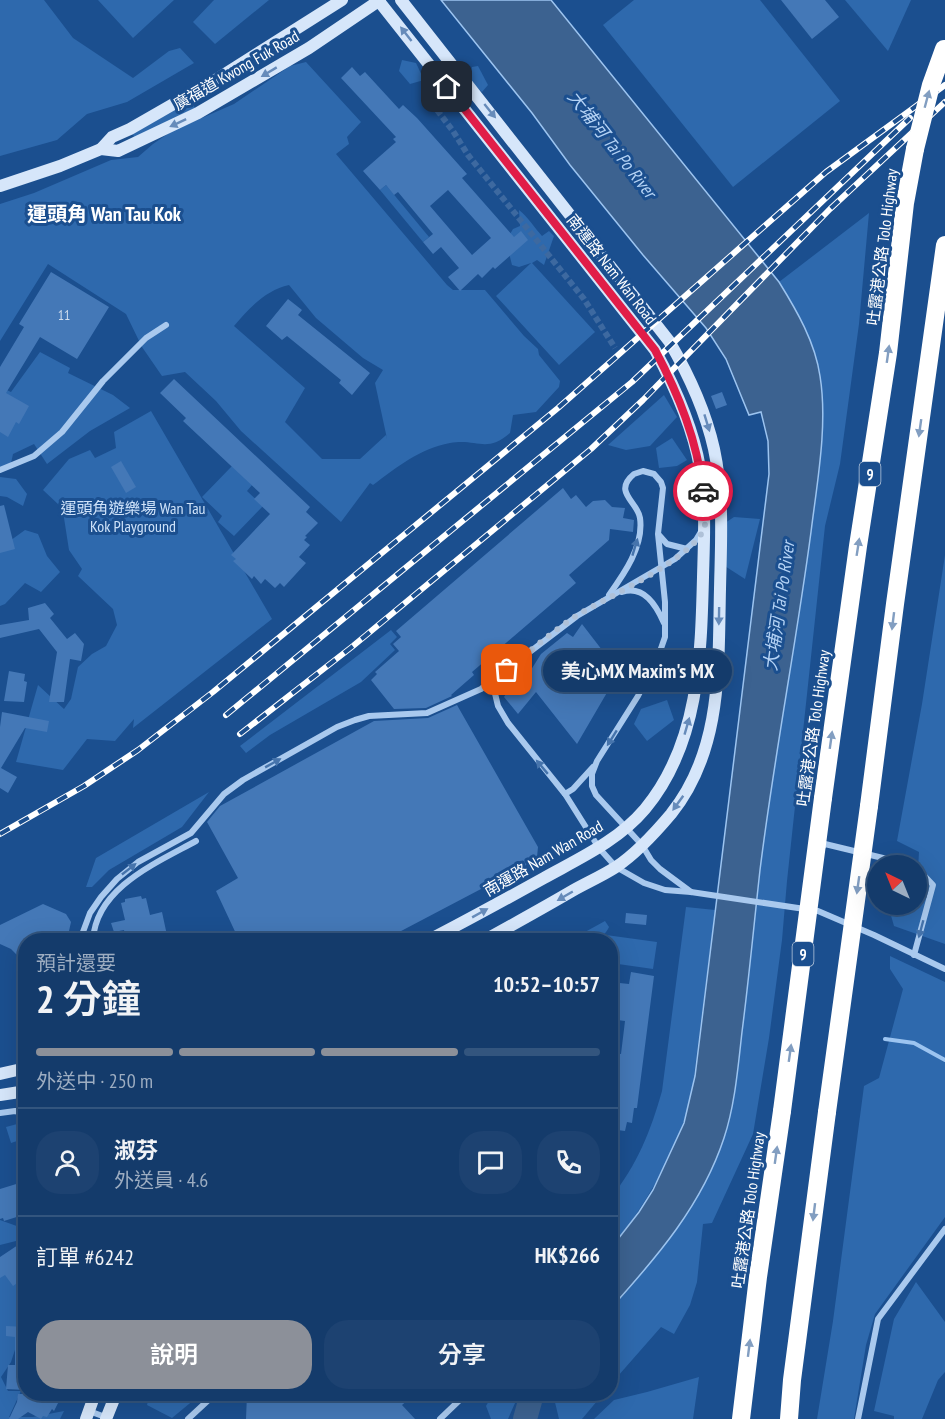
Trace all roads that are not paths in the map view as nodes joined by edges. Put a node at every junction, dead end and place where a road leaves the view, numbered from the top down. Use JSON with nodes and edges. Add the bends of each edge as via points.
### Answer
{"nodes":[{"id":1,"x":342,"y":0,"type":"edge"},
{"id":2,"x":379,"y":0,"type":"edge"},
{"id":3,"x":401,"y":0,"type":"edge"},
{"id":4,"x":945,"y":48,"type":"edge"},
{"id":5,"x":102,"y":149,"type":"junction"},
{"id":6,"x":0,"y":186,"type":"edge"},
{"id":7,"x":945,"y":245,"type":"edge"},
{"id":8,"x":166,"y":324,"type":"dead end"},
{"id":9,"x":0,"y":470,"type":"edge"},
{"id":10,"x":704,"y":527,"type":"junction"},
{"id":11,"x":658,"y":534,"type":"junction"},
{"id":12,"x":687,"y":549,"type":"junction"},
{"id":13,"x":661,"y":567,"type":"junction"},
{"id":14,"x":607,"y":598,"type":"junction"},
{"id":15,"x":666,"y":626,"type":"junction"},
{"id":16,"x":492,"y":681,"type":"junction"},
{"id":17,"x":597,"y":761,"type":"junction"},
{"id":18,"x":565,"y":794,"type":"junction"},
{"id":19,"x":625,"y":828,"type":"junction"},
{"id":20,"x":196,"y":841,"type":"dead end"},
{"id":21,"x":642,"y":845,"type":"junction"},
{"id":22,"x":599,"y":848,"type":"junction"},
{"id":23,"x":870,"y":855,"type":"edge"},
{"id":24,"x":616,"y":867,"type":"junction"},
{"id":25,"x":927,"y":878,"type":"edge"},
{"id":26,"x":803,"y":889,"type":"dead end"},
{"id":27,"x":691,"y":892,"type":"junction"},
{"id":28,"x":801,"y":898,"type":"dead end"},
{"id":29,"x":799,"y":907,"type":"junction"},
{"id":30,"x":927,"y":907,"type":"edge"},
{"id":31,"x":925,"y":915,"type":"edge"},
{"id":32,"x":83,"y":933,"type":"edge"},
{"id":33,"x":93,"y":933,"type":"edge"},
{"id":34,"x":442,"y":933,"type":"edge"},
{"id":35,"x":498,"y":933,"type":"edge"},
{"id":36,"x":914,"y":956,"type":"junction"},
{"id":37,"x":945,"y":969,"type":"edge"},
{"id":38,"x":18,"y":1070,"type":"edge"},
{"id":39,"x":0,"y":1074,"type":"edge"},
{"id":40,"x":18,"y":1092,"type":"edge"},
{"id":41,"x":0,"y":1095,"type":"edge"},
{"id":42,"x":18,"y":1112,"type":"edge"},
{"id":43,"x":0,"y":1113,"type":"edge"},
{"id":44,"x":945,"y":1229,"type":"edge"},
{"id":45,"x":114,"y":1401,"type":"edge"},
{"id":46,"x":207,"y":1401,"type":"edge"},
{"id":47,"x":459,"y":1401,"type":"edge"},
{"id":48,"x":88,"y":1415,"type":"edge"},
{"id":49,"x":189,"y":1418,"type":"edge"},
{"id":50,"x":108,"y":1419,"type":"edge"},
{"id":51,"x":440,"y":1419,"type":"edge"},
{"id":52,"x":741,"y":1419,"type":"edge"},
{"id":53,"x":789,"y":1419,"type":"edge"},
{"id":54,"x":858,"y":1419,"type":"edge"}],
"edges":[{"from":1,"to":5,"type":"main road","name":"廣福道 Kwong Fuk Road","via":[[223,76],[112,137]]},
{"from":2,"to":5,"type":"main road","name":"廣福道 Kwong Fuk Road","one_way":true,"via":[[309,48],[198,113],[118,151]]},
{"from":10,"to":2,"type":"main road","name":"南運路 Nam Wan Road","one_way":true,"via":[[700,466],[685,414],[655,350]]},
{"from":3,"to":21,"type":"main road","name":"南運路 Nam Wan Road","one_way":true,"via":[[669,340],[695,389],[709,428],[718,468],[722,525],[714,712],[707,746],[693,780],[672,812]]},
{"from":52,"to":4,"type":"highway","name":"吐露港公路 Tolo Highway","number":"9","one_way":true,"bridge":true,"via":[[823,798],[888,353],[905,203],[931,85]]},
{"from":5,"to":6,"type":"main road","name":"廣福道 Kwong Fuk Road"},
{"from":7,"to":53,"type":"highway","one_way":true,"bridge":true},
{"from":8,"to":9,"type":"street","via":[[146,338],[103,381],[62,432],[34,456]]},
{"from":10,"to":12,"type":"street"},
{"from":19,"to":10,"type":"main road","name":"南運路 Nam Wan Road","one_way":true,"via":[[667,776],[683,742],[692,709],[700,659]]},
{"from":11,"to":12,"type":"street","via":[[667,544]]},
{"from":11,"to":13,"type":"street"},
{"from":14,"to":11,"type":"street","one_way":true,"via":[[631,562],[638,540],[641,520],[628,500],[626,488],[638,472],[654,474],[663,488]]},
{"from":12,"to":13,"type":"street"},
{"from":13,"to":14,"type":"street"},
{"from":13,"to":15,"type":"street"},
{"from":14,"to":15,"type":"street","via":[[629,590],[642,593],[653,602]]},
{"from":14,"to":16,"type":"street","via":[[553,632]]},
{"from":15,"to":17,"type":"street","one_way":true,"via":[[658,657]]},
{"from":18,"to":16,"type":"street","one_way":true,"via":[[508,723],[498,706]]},
{"from":32,"to":16,"type":"street","one_way":true,"via":[[90,913],[117,879],[138,862],[191,833],[224,794],[243,780],[337,727],[369,716],[427,713]]},
{"from":17,"to":18,"type":"street"},
{"from":17,"to":19,"type":"street","via":[[592,786]]},
{"from":18,"to":22,"type":"street"},
{"from":19,"to":21,"type":"street"},
{"from":19,"to":22,"type":"main road","name":"南運路 Nam Wan Road"},
{"from":20,"to":33,"type":"street","via":[[125,884],[98,915]]},
{"from":21,"to":24,"type":"main road","name":"南運路 Nam Wan Road"},
{"from":21,"to":27,"type":"street","via":[[660,869]]},
{"from":22,"to":24,"type":"street"},
{"from":34,"to":22,"type":"main road","name":"南運路 Nam Wan Road","one_way":true},
{"from":23,"to":26,"type":"street","via":[[825,844],[811,861]]},
{"from":24,"to":27,"type":"street","via":[[665,890]]},
{"from":24,"to":35,"type":"main road","name":"南運路 Nam Wan Road","one_way":true},
{"from":25,"to":30,"type":"street","one_way":true,"via":[[933,885]]},
{"from":27,"to":29,"type":"street"},
{"from":28,"to":29,"type":"street"},
{"from":29,"to":36,"type":"street","via":[[874,935]]},
{"from":31,"to":36,"type":"street","one_way":true},
{"from":36,"to":37,"type":"street"},
{"from":38,"to":39,"type":"main road"},
{"from":40,"to":41,"type":"main road"},
{"from":42,"to":43,"type":"street"},
{"from":44,"to":54,"type":"street","via":[[878,1319]]},
{"from":45,"to":50,"type":"main road"},
{"from":46,"to":49,"type":"street"},
{"from":47,"to":51,"type":"street"},
{"from":48,"to":50,"type":"street"}]}
